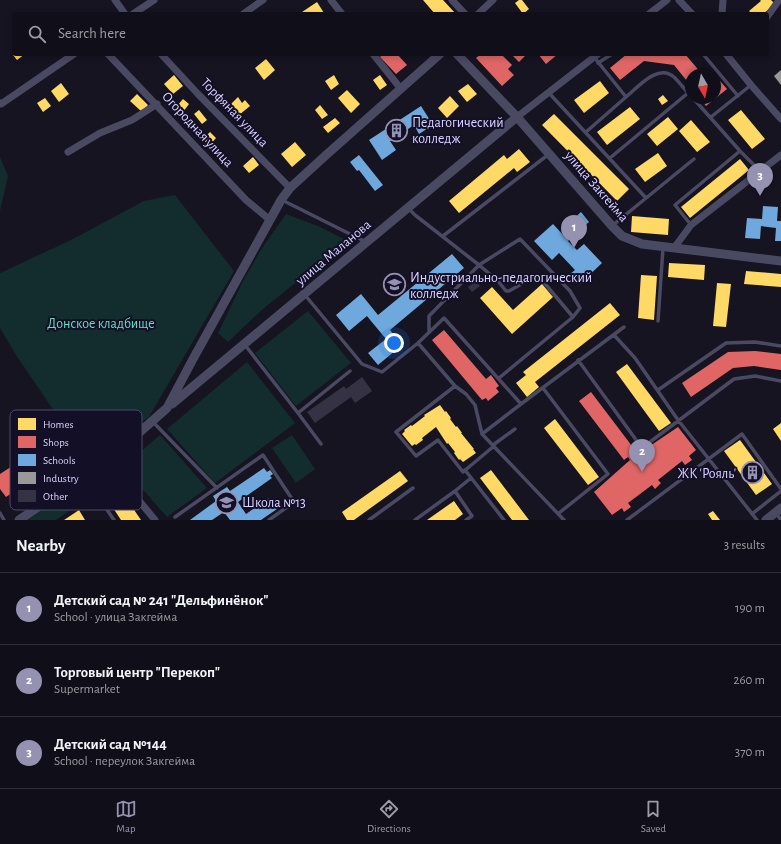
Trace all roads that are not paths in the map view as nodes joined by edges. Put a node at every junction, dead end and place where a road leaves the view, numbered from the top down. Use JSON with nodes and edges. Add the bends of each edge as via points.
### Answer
{"nodes":[{"id":1,"x":115,"y":0,"type":"edge"},
{"id":2,"x":154,"y":0,"type":"edge"},
{"id":3,"x":263,"y":0,"type":"edge"},
{"id":4,"x":331,"y":0,"type":"edge"},
{"id":5,"x":452,"y":0,"type":"edge"},
{"id":6,"x":493,"y":0,"type":"edge"},
{"id":7,"x":667,"y":0,"type":"edge"},
{"id":8,"x":679,"y":0,"type":"edge"},
{"id":9,"x":723,"y":0,"type":"edge"},
{"id":10,"x":778,"y":0,"type":"edge"},
{"id":11,"x":124,"y":12,"type":"edge"},
{"id":12,"x":136,"y":12,"type":"edge"},
{"id":13,"x":245,"y":12,"type":"edge"},
{"id":14,"x":340,"y":12,"type":"edge"},
{"id":15,"x":463,"y":12,"type":"edge"},
{"id":16,"x":480,"y":12,"type":"edge"},
{"id":17,"x":652,"y":12,"type":"edge"},
{"id":18,"x":690,"y":12,"type":"edge"},
{"id":19,"x":722,"y":12,"type":"edge"},
{"id":20,"x":769,"y":14,"type":"edge"},
{"id":21,"x":71,"y":56,"type":"edge"},
{"id":22,"x":110,"y":56,"type":"edge"},
{"id":23,"x":163,"y":56,"type":"edge"},
{"id":24,"x":375,"y":56,"type":"edge"},
{"id":25,"x":438,"y":56,"type":"edge"},
{"id":26,"x":460,"y":56,"type":"edge"},
{"id":27,"x":705,"y":56,"type":"edge"},
{"id":28,"x":728,"y":56,"type":"edge"},
{"id":29,"x":597,"y":58,"type":"edge"},
{"id":30,"x":751,"y":85,"type":"junction"},
{"id":31,"x":401,"y":89,"type":"junction"},
{"id":32,"x":685,"y":89,"type":"edge"},
{"id":33,"x":549,"y":93,"type":"junction"},
{"id":34,"x":738,"y":96,"type":"junction"},
{"id":35,"x":626,"y":97,"type":"junction"},
{"id":36,"x":685,"y":101,"type":"edge"},
{"id":37,"x":1,"y":104,"type":"edge"},
{"id":38,"x":157,"y":104,"type":"junction"},
{"id":39,"x":699,"y":104,"type":"edge"},
{"id":40,"x":517,"y":117,"type":"junction"},
{"id":41,"x":711,"y":117,"type":"junction"},
{"id":42,"x":781,"y":119,"type":"edge"},
{"id":43,"x":586,"y":132,"type":"junction"},
{"id":44,"x":740,"y":151,"type":"junction"},
{"id":45,"x":68,"y":152,"type":"dead end"},
{"id":46,"x":549,"y":154,"type":"junction"},
{"id":47,"x":781,"y":155,"type":"edge"},
{"id":48,"x":610,"y":158,"type":"junction"},
{"id":49,"x":694,"y":159,"type":"dead end"},
{"id":50,"x":760,"y":171,"type":"junction"},
{"id":51,"x":290,"y":188,"type":"junction"},
{"id":52,"x":646,"y":198,"type":"junction"},
{"id":53,"x":281,"y":200,"type":"junction"},
{"id":54,"x":408,"y":208,"type":"junction"},
{"id":55,"x":270,"y":220,"type":"junction"},
{"id":56,"x":691,"y":225,"type":"junction"},
{"id":57,"x":612,"y":226,"type":"junction"},
{"id":58,"x":443,"y":236,"type":"junction"},
{"id":59,"x":367,"y":242,"type":"junction"},
{"id":60,"x":663,"y":247,"type":"junction"},
{"id":61,"x":674,"y":248,"type":"junction"},
{"id":62,"x":781,"y":261,"type":"edge"},
{"id":63,"x":479,"y":265,"type":"junction"},
{"id":64,"x":304,"y":294,"type":"junction"},
{"id":65,"x":573,"y":317,"type":"junction"},
{"id":66,"x":658,"y":320,"type":"dead end"},
{"id":67,"x":624,"y":327,"type":"dead end"},
{"id":68,"x":429,"y":332,"type":"junction"},
{"id":69,"x":614,"y":335,"type":"junction"},
{"id":70,"x":418,"y":343,"type":"junction"},
{"id":71,"x":244,"y":344,"type":"junction"},
{"id":72,"x":781,"y":346,"type":"edge"},
{"id":73,"x":578,"y":360,"type":"junction"},
{"id":74,"x":350,"y":371,"type":"dead end"},
{"id":75,"x":499,"y":378,"type":"junction"},
{"id":76,"x":781,"y":381,"type":"edge"},
{"id":77,"x":455,"y":386,"type":"junction"},
{"id":78,"x":542,"y":388,"type":"junction"},
{"id":79,"x":658,"y":390,"type":"junction"},
{"id":80,"x":521,"y":404,"type":"junction"},
{"id":81,"x":167,"y":408,"type":"junction"},
{"id":82,"x":298,"y":412,"type":"junction"},
{"id":83,"x":678,"y":420,"type":"junction"},
{"id":84,"x":153,"y":422,"type":"junction"},
{"id":85,"x":515,"y":429,"type":"dead end"},
{"id":86,"x":142,"y":431,"type":"edge"},
{"id":87,"x":482,"y":434,"type":"junction"},
{"id":88,"x":321,"y":444,"type":"dead end"},
{"id":89,"x":494,"y":446,"type":"junction"},
{"id":90,"x":709,"y":459,"type":"junction"},
{"id":91,"x":465,"y":470,"type":"junction"},
{"id":92,"x":472,"y":478,"type":"junction"},
{"id":93,"x":217,"y":488,"type":"junction"},
{"id":94,"x":413,"y":488,"type":"dead end"},
{"id":95,"x":781,"y":490,"type":"edge"},
{"id":96,"x":455,"y":491,"type":"junction"},
{"id":97,"x":142,"y":504,"type":"edge"},
{"id":98,"x":34,"y":510,"type":"edge"},
{"id":99,"x":107,"y":510,"type":"edge"},
{"id":100,"x":0,"y":513,"type":"edge"},
{"id":101,"x":559,"y":513,"type":"junction"},
{"id":102,"x":752,"y":514,"type":"junction"},
{"id":103,"x":779,"y":514,"type":"edge"},
{"id":104,"x":111,"y":516,"type":"junction"},
{"id":105,"x":175,"y":517,"type":"dead end"},
{"id":106,"x":4,"y":520,"type":"edge"},
{"id":107,"x":19,"y":520,"type":"edge"},
{"id":108,"x":107,"y":520,"type":"edge"},
{"id":109,"x":114,"y":520,"type":"edge"},
{"id":110,"x":155,"y":520,"type":"edge"},
{"id":111,"x":269,"y":520,"type":"edge"},
{"id":112,"x":369,"y":520,"type":"edge"},
{"id":113,"x":415,"y":520,"type":"edge"},
{"id":114,"x":466,"y":520,"type":"edge"},
{"id":115,"x":504,"y":520,"type":"edge"},
{"id":116,"x":564,"y":520,"type":"edge"},
{"id":117,"x":627,"y":520,"type":"edge"},
{"id":118,"x":757,"y":520,"type":"edge"},
{"id":119,"x":766,"y":520,"type":"edge"}],
"edges":[{"from":1,"to":11,"type":"street"},
{"from":2,"to":12,"type":"street"},
{"from":3,"to":13,"type":"street"},
{"from":4,"to":14,"type":"street"},
{"from":5,"to":15,"type":"street"},
{"from":6,"to":16,"type":"street"},
{"from":7,"to":17,"type":"street"},
{"from":8,"to":18,"type":"street"},
{"from":9,"to":19,"type":"street"},
{"from":10,"to":20,"type":"street"},
{"from":21,"to":37,"type":"street"},
{"from":22,"to":38,"type":"street","name":"Огородная улица"},
{"from":23,"to":51,"type":"street","name":"Торфяная улица"},
{"from":24,"to":31,"type":"street"},
{"from":25,"to":31,"type":"street","name":"улица Маланова"},
{"from":26,"to":40,"type":"street","name":"улица Закгейма"},
{"from":27,"to":34,"type":"lane"},
{"from":28,"to":30,"type":"street"},
{"from":29,"to":33,"type":"street"},
{"from":29,"to":35,"type":"lane"},
{"from":30,"to":34,"type":"lane"},
{"from":30,"to":42,"type":"street"},
{"from":31,"to":51,"type":"street","name":"улица Маланова"},
{"from":32,"to":35,"type":"lane","via":[[673,76],[662,73],[649,78]]},
{"from":33,"to":40,"type":"street"},
{"from":33,"to":43,"type":"lane"},
{"from":34,"to":41,"type":"lane"},
{"from":35,"to":43,"type":"lane"},
{"from":36,"to":48,"type":"lane"},
{"from":38,"to":45,"type":"street","via":[[132,120],[100,133]]},
{"from":38,"to":55,"type":"street","name":"Огородная улица","via":[[246,200]]},
{"from":39,"to":41,"type":"lane"},
{"from":40,"to":46,"type":"street","name":"улица Закгейма"},
{"from":40,"to":54,"type":"street","name":"улица Маланова"},
{"from":41,"to":44,"type":"lane"},
{"from":43,"to":48,"type":"lane"},
{"from":44,"to":50,"type":"lane"},
{"from":44,"to":56,"type":"lane","via":[[675,205]]},
{"from":46,"to":57,"type":"street","name":"улица Закгейма"},
{"from":46,"to":58,"type":"lane"},
{"from":47,"to":50,"type":"street"},
{"from":48,"to":52,"type":"lane"},
{"from":49,"to":52,"type":"lane"},
{"from":50,"to":56,"type":"street"},
{"from":51,"to":53,"type":"street","name":"улица Маланова"},
{"from":52,"to":57,"type":"lane"},
{"from":53,"to":55,"type":"street","name":"улица Маланова"},
{"from":53,"to":59,"type":"lane"},
{"from":54,"to":58,"type":"lane"},
{"from":54,"to":59,"type":"street","name":"улица Маланова"},
{"from":55,"to":81,"type":"street","name":"улица Маланова"},
{"from":56,"to":61,"type":"street"},
{"from":57,"to":60,"type":"street","name":"улица Закгейма","via":[[622,236],[642,244]]},
{"from":58,"to":63,"type":"lane"},
{"from":59,"to":64,"type":"street","name":"улица Маланова"},
{"from":60,"to":61,"type":"street","name":"улица Закгейма"},
{"from":60,"to":66,"type":"lane"},
{"from":61,"to":62,"type":"street","name":"улица Закгейма"},
{"from":63,"to":65,"type":"lane","via":[[506,291],[525,282],[541,279]]},
{"from":63,"to":65,"type":"lane","via":[[520,239],[570,292],[580,308]]},
{"from":63,"to":68,"type":"lane","via":[[429,316]]},
{"from":64,"to":70,"type":"lane","via":[[362,364],[382,372]]},
{"from":64,"to":71,"type":"street","name":"улица Маланова"},
{"from":65,"to":75,"type":"lane"},
{"from":67,"to":69,"type":"lane"},
{"from":68,"to":70,"type":"lane"},
{"from":68,"to":75,"type":"lane","via":[[444,318]]},
{"from":69,"to":73,"type":"lane"},
{"from":69,"to":79,"type":"lane","via":[[635,358]]},
{"from":70,"to":77,"type":"lane"},
{"from":71,"to":81,"type":"street","name":"улица Маланова"},
{"from":71,"to":82,"type":"lane"},
{"from":72,"to":79,"type":"lane","via":[[755,342],[726,344]]},
{"from":73,"to":78,"type":"lane"},
{"from":73,"to":83,"type":"lane","via":[[642,448]]},
{"from":74,"to":82,"type":"lane"},
{"from":75,"to":80,"type":"lane"},
{"from":76,"to":83,"type":"lane","via":[[755,376],[734,379]]},
{"from":77,"to":87,"type":"lane","via":[[475,405]]},
{"from":77,"to":91,"type":"lane","via":[[396,432],[416,456],[438,440],[463,472]]},
{"from":78,"to":80,"type":"lane"},
{"from":78,"to":101,"type":"lane","via":[[608,474]]},
{"from":79,"to":83,"type":"lane"},
{"from":80,"to":87,"type":"lane"},
{"from":81,"to":84,"type":"street","name":"улица Маланова"},
{"from":82,"to":88,"type":"lane"},
{"from":83,"to":90,"type":"lane"},
{"from":84,"to":86,"type":"street","name":"улица Маланова"},
{"from":84,"to":93,"type":"lane"},
{"from":85,"to":89,"type":"lane"},
{"from":87,"to":89,"type":"lane"},
{"from":89,"to":91,"type":"lane"},
{"from":89,"to":101,"type":"lane"},
{"from":90,"to":95,"type":"lane","via":[[742,434]]},
{"from":90,"to":102,"type":"lane"},
{"from":90,"to":117,"type":"lane"},
{"from":91,"to":92,"type":"lane"},
{"from":92,"to":96,"type":"lane"},
{"from":92,"to":115,"type":"lane"},
{"from":93,"to":105,"type":"lane"},
{"from":93,"to":111,"type":"lane","via":[[263,455],[294,502]]},
{"from":94,"to":112,"type":"lane"},
{"from":95,"to":102,"type":"lane"},
{"from":96,"to":113,"type":"lane"},
{"from":96,"to":114,"type":"lane","via":[[472,516]]},
{"from":97,"to":110,"type":"street"},
{"from":98,"to":107,"type":"street","name":"улица Маланова"},
{"from":99,"to":104,"type":"lane"},
{"from":100,"to":106,"type":"lane"},
{"from":101,"to":116,"type":"lane"},
{"from":102,"to":118,"type":"lane"},
{"from":103,"to":119,"type":"street"},
{"from":104,"to":108,"type":"lane"},
{"from":104,"to":109,"type":"lane"}]}
